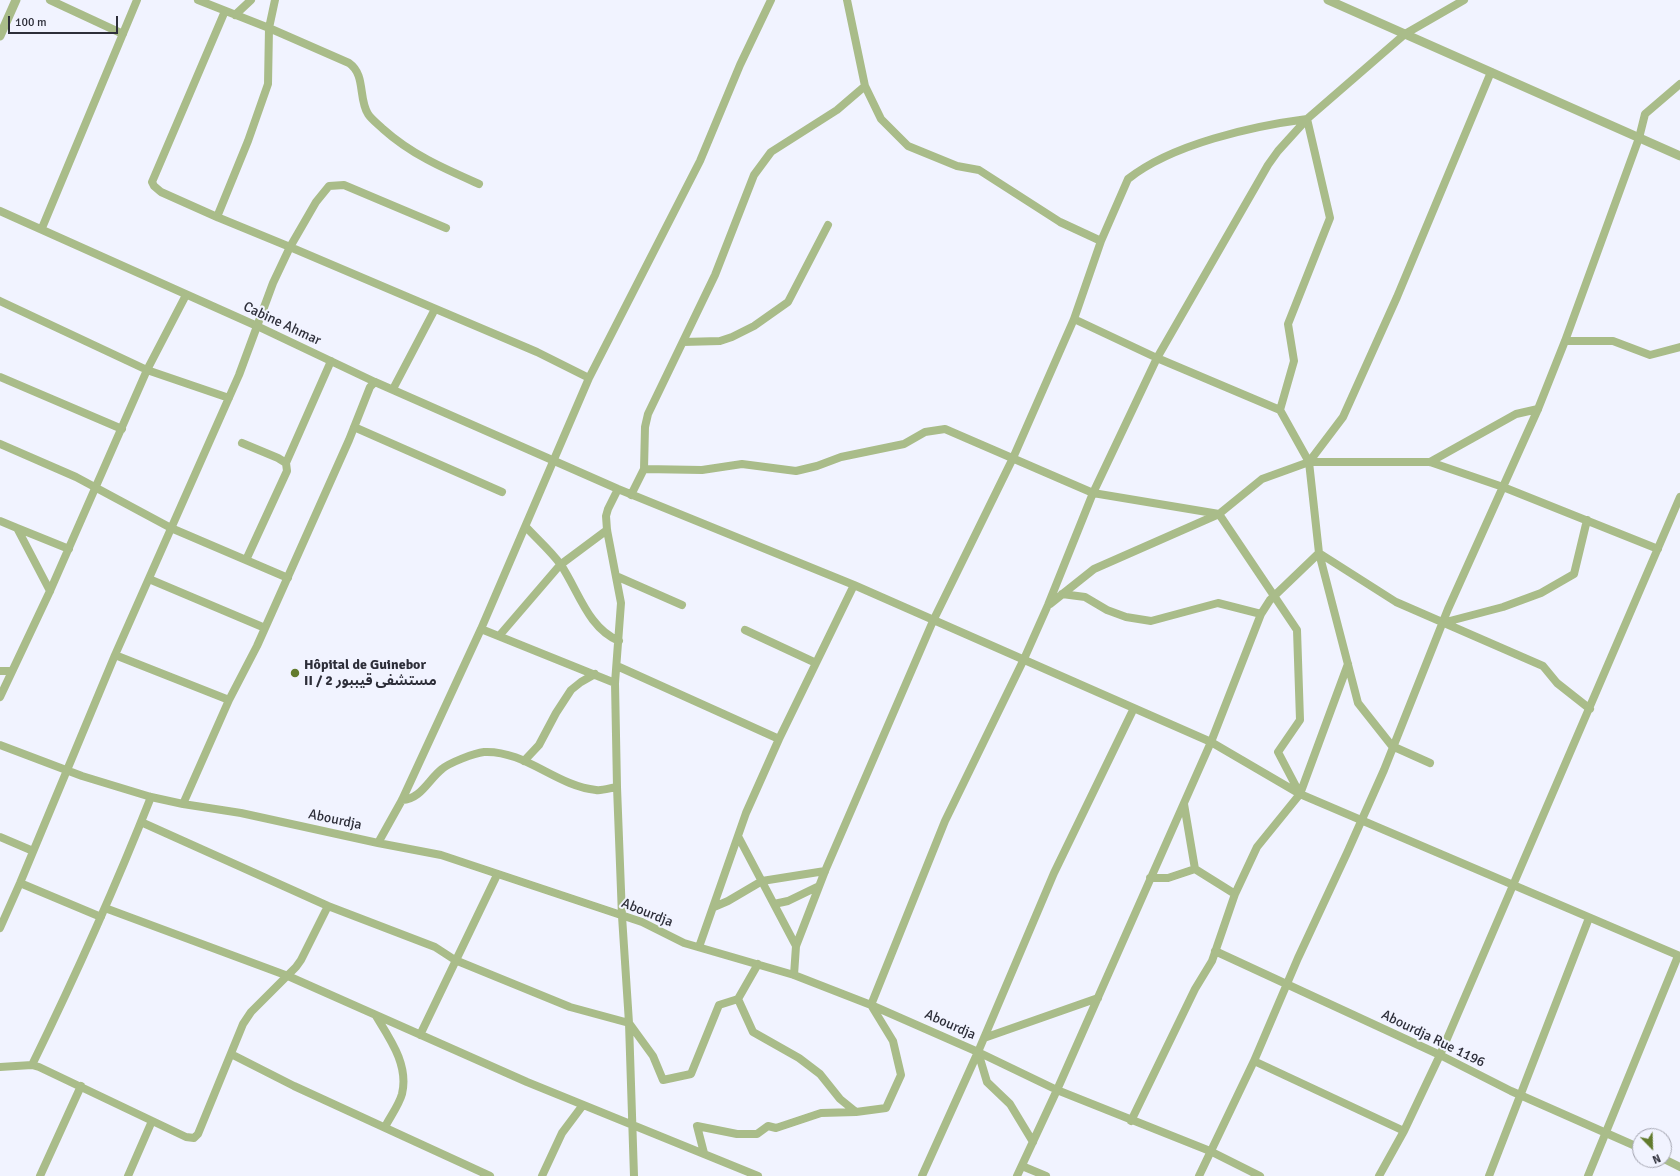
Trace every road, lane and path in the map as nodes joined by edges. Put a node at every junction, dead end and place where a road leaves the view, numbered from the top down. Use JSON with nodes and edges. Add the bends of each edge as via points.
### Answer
{"nodes":[{"id":1,"x":16,"y":0,"type":"edge"},
{"id":2,"x":50,"y":0,"type":"edge"},
{"id":3,"x":137,"y":0,"type":"edge"},
{"id":4,"x":198,"y":0,"type":"edge"},
{"id":5,"x":251,"y":0,"type":"edge"},
{"id":6,"x":275,"y":0,"type":"edge"},
{"id":7,"x":771,"y":0,"type":"edge"},
{"id":8,"x":847,"y":0,"type":"edge"},
{"id":9,"x":1330,"y":0,"type":"edge"},
{"id":10,"x":1464,"y":0,"type":"edge"},
{"id":11,"x":225,"y":11,"type":"junction"},
{"id":12,"x":235,"y":15,"type":"junction"},
{"id":13,"x":269,"y":28,"type":"junction"},
{"id":14,"x":123,"y":34,"type":"junction"},
{"id":15,"x":1406,"y":34,"type":"junction"},
{"id":16,"x":0,"y":36,"type":"edge"},
{"id":17,"x":1491,"y":72,"type":"junction"},
{"id":18,"x":1680,"y":84,"type":"edge"},
{"id":19,"x":865,"y":86,"type":"junction"},
{"id":20,"x":1307,"y":118,"type":"junction"},
{"id":21,"x":1638,"y":138,"type":"junction"},
{"id":22,"x":1680,"y":156,"type":"edge"},
{"id":23,"x":479,"y":184,"type":"dead end"},
{"id":24,"x":0,"y":211,"type":"edge"},
{"id":25,"x":217,"y":217,"type":"junction"},
{"id":26,"x":828,"y":225,"type":"dead end"},
{"id":27,"x":42,"y":228,"type":"junction"},
{"id":28,"x":446,"y":228,"type":"dead end"},
{"id":29,"x":1101,"y":241,"type":"junction"},
{"id":30,"x":290,"y":247,"type":"junction"},
{"id":31,"x":186,"y":295,"type":"junction"},
{"id":32,"x":0,"y":301,"type":"edge"},
{"id":33,"x":435,"y":309,"type":"junction"},
{"id":34,"x":1074,"y":319,"type":"junction"},
{"id":35,"x":257,"y":326,"type":"junction"},
{"id":36,"x":1565,"y":341,"type":"junction"},
{"id":37,"x":683,"y":342,"type":"junction"},
{"id":38,"x":1680,"y":347,"type":"edge"},
{"id":39,"x":1157,"y":358,"type":"junction"},
{"id":40,"x":331,"y":362,"type":"junction"},
{"id":41,"x":147,"y":370,"type":"junction"},
{"id":42,"x":0,"y":377,"type":"edge"},
{"id":43,"x":589,"y":378,"type":"junction"},
{"id":44,"x":375,"y":382,"type":"junction"},
{"id":45,"x":393,"y":389,"type":"junction"},
{"id":46,"x":228,"y":398,"type":"junction"},
{"id":47,"x":1538,"y":409,"type":"junction"},
{"id":48,"x":1280,"y":410,"type":"junction"},
{"id":49,"x":354,"y":427,"type":"junction"},
{"id":50,"x":122,"y":428,"type":"junction"},
{"id":51,"x":242,"y":443,"type":"dead end"},
{"id":52,"x":0,"y":444,"type":"edge"},
{"id":53,"x":1014,"y":458,"type":"junction"},
{"id":54,"x":553,"y":460,"type":"junction"},
{"id":55,"x":1309,"y":462,"type":"junction"},
{"id":56,"x":1430,"y":462,"type":"junction"},
{"id":57,"x":286,"y":463,"type":"junction"},
{"id":58,"x":644,"y":469,"type":"junction"},
{"id":59,"x":1503,"y":487,"type":"junction"},
{"id":60,"x":96,"y":488,"type":"junction"},
{"id":61,"x":618,"y":489,"type":"junction"},
{"id":62,"x":502,"y":492,"type":"dead end"},
{"id":63,"x":1093,"y":493,"type":"junction"},
{"id":64,"x":631,"y":495,"type":"junction"},
{"id":65,"x":1680,"y":497,"type":"edge"},
{"id":66,"x":1218,"y":514,"type":"junction"},
{"id":67,"x":1587,"y":520,"type":"junction"},
{"id":68,"x":0,"y":521,"type":"edge"},
{"id":69,"x":526,"y":527,"type":"junction"},
{"id":70,"x":17,"y":528,"type":"junction"},
{"id":71,"x":171,"y":528,"type":"junction"},
{"id":72,"x":607,"y":530,"type":"junction"},
{"id":73,"x":69,"y":549,"type":"junction"},
{"id":74,"x":1658,"y":549,"type":"junction"},
{"id":75,"x":1318,"y":553,"type":"junction"},
{"id":76,"x":246,"y":560,"type":"junction"},
{"id":77,"x":560,"y":565,"type":"junction"},
{"id":78,"x":616,"y":576,"type":"junction"},
{"id":79,"x":288,"y":578,"type":"junction"},
{"id":80,"x":149,"y":579,"type":"junction"},
{"id":81,"x":854,"y":585,"type":"junction"},
{"id":82,"x":50,"y":591,"type":"junction"},
{"id":83,"x":1062,"y":594,"type":"junction"},
{"id":84,"x":1274,"y":597,"type":"junction"},
{"id":85,"x":682,"y":605,"type":"dead end"},
{"id":86,"x":1048,"y":605,"type":"junction"},
{"id":87,"x":1261,"y":614,"type":"junction"},
{"id":88,"x":933,"y":621,"type":"junction"},
{"id":89,"x":1442,"y":623,"type":"junction"},
{"id":90,"x":265,"y":628,"type":"junction"},
{"id":91,"x":481,"y":629,"type":"junction"},
{"id":92,"x":745,"y":630,"type":"dead end"},
{"id":93,"x":499,"y":636,"type":"junction"},
{"id":94,"x":619,"y":641,"type":"junction"},
{"id":95,"x":115,"y":656,"type":"junction"},
{"id":96,"x":1024,"y":659,"type":"junction"},
{"id":97,"x":816,"y":663,"type":"junction"},
{"id":98,"x":1348,"y":664,"type":"junction"},
{"id":99,"x":617,"y":666,"type":"junction"},
{"id":100,"x":0,"y":671,"type":"edge"},
{"id":101,"x":12,"y":671,"type":"junction"},
{"id":102,"x":595,"y":674,"type":"junction"},
{"id":103,"x":615,"y":683,"type":"junction"},
{"id":104,"x":0,"y":697,"type":"edge"},
{"id":105,"x":229,"y":700,"type":"junction"},
{"id":106,"x":1134,"y":708,"type":"junction"},
{"id":107,"x":1590,"y":709,"type":"junction"},
{"id":108,"x":779,"y":739,"type":"junction"},
{"id":109,"x":1211,"y":742,"type":"junction"},
{"id":110,"x":1392,"y":746,"type":"junction"},
{"id":111,"x":1,"y":747,"type":"edge"},
{"id":112,"x":524,"y":761,"type":"junction"},
{"id":113,"x":1430,"y":763,"type":"dead end"},
{"id":114,"x":66,"y":770,"type":"junction"},
{"id":115,"x":617,"y":787,"type":"junction"},
{"id":116,"x":1300,"y":794,"type":"junction"},
{"id":117,"x":151,"y":796,"type":"junction"},
{"id":118,"x":402,"y":800,"type":"junction"},
{"id":119,"x":1184,"y":803,"type":"junction"},
{"id":120,"x":183,"y":804,"type":"junction"},
{"id":121,"x":1361,"y":821,"type":"junction"},
{"id":122,"x":141,"y":822,"type":"junction"},
{"id":123,"x":0,"y":837,"type":"edge"},
{"id":124,"x":739,"y":838,"type":"junction"},
{"id":125,"x":378,"y":843,"type":"junction"},
{"id":126,"x":33,"y":851,"type":"junction"},
{"id":127,"x":1196,"y":869,"type":"junction"},
{"id":128,"x":825,"y":871,"type":"junction"},
{"id":129,"x":497,"y":875,"type":"junction"},
{"id":130,"x":1150,"y":878,"type":"junction"},
{"id":131,"x":762,"y":881,"type":"junction"},
{"id":132,"x":20,"y":883,"type":"junction"},
{"id":133,"x":819,"y":886,"type":"junction"},
{"id":134,"x":1514,"y":887,"type":"junction"},
{"id":135,"x":1235,"y":894,"type":"junction"},
{"id":136,"x":774,"y":904,"type":"junction"},
{"id":137,"x":328,"y":906,"type":"junction"},
{"id":138,"x":714,"y":907,"type":"junction"},
{"id":139,"x":105,"y":908,"type":"junction"},
{"id":140,"x":622,"y":916,"type":"junction"},
{"id":141,"x":101,"y":917,"type":"junction"},
{"id":142,"x":1589,"y":918,"type":"junction"},
{"id":143,"x":0,"y":928,"type":"edge"},
{"id":144,"x":796,"y":946,"type":"junction"},
{"id":145,"x":699,"y":947,"type":"junction"},
{"id":146,"x":1216,"y":951,"type":"junction"},
{"id":147,"x":1679,"y":956,"type":"edge"},
{"id":148,"x":455,"y":960,"type":"junction"},
{"id":149,"x":758,"y":964,"type":"junction"},
{"id":150,"x":794,"y":975,"type":"junction"},
{"id":151,"x":288,"y":976,"type":"junction"},
{"id":152,"x":1287,"y":984,"type":"junction"},
{"id":153,"x":1098,"y":998,"type":"junction"},
{"id":154,"x":738,"y":999,"type":"junction"},
{"id":155,"x":871,"y":1005,"type":"junction"},
{"id":156,"x":376,"y":1015,"type":"junction"},
{"id":157,"x":629,"y":1023,"type":"junction"},
{"id":158,"x":420,"y":1035,"type":"junction"},
{"id":159,"x":984,"y":1038,"type":"junction"},
{"id":160,"x":978,"y":1052,"type":"junction"},
{"id":161,"x":231,"y":1054,"type":"junction"},
{"id":162,"x":1440,"y":1055,"type":"junction"},
{"id":163,"x":1254,"y":1061,"type":"junction"},
{"id":164,"x":32,"y":1065,"type":"junction"},
{"id":165,"x":0,"y":1068,"type":"edge"},
{"id":166,"x":81,"y":1086,"type":"junction"},
{"id":167,"x":1057,"y":1090,"type":"junction"},
{"id":168,"x":1520,"y":1095,"type":"junction"},
{"id":169,"x":584,"y":1105,"type":"junction"},
{"id":170,"x":856,"y":1112,"type":"junction"},
{"id":171,"x":1131,"y":1120,"type":"junction"},
{"id":172,"x":152,"y":1121,"type":"junction"},
{"id":173,"x":633,"y":1124,"type":"junction"},
{"id":174,"x":385,"y":1127,"type":"junction"},
{"id":175,"x":1404,"y":1132,"type":"junction"},
{"id":176,"x":1607,"y":1133,"type":"junction"},
{"id":177,"x":1033,"y":1142,"type":"junction"},
{"id":178,"x":1632,"y":1144,"type":"edge"},
{"id":179,"x":1210,"y":1151,"type":"junction"},
{"id":180,"x":704,"y":1153,"type":"junction"},
{"id":181,"x":1022,"y":1166,"type":"junction"},
{"id":182,"x":40,"y":1176,"type":"edge"},
{"id":183,"x":128,"y":1176,"type":"edge"},
{"id":184,"x":490,"y":1176,"type":"edge"},
{"id":185,"x":542,"y":1176,"type":"edge"},
{"id":186,"x":634,"y":1176,"type":"edge"},
{"id":187,"x":758,"y":1176,"type":"edge"},
{"id":188,"x":922,"y":1176,"type":"edge"},
{"id":189,"x":1017,"y":1176,"type":"edge"},
{"id":190,"x":1046,"y":1176,"type":"edge"},
{"id":191,"x":1199,"y":1176,"type":"edge"},
{"id":192,"x":1260,"y":1176,"type":"edge"},
{"id":193,"x":1379,"y":1176,"type":"edge"},
{"id":194,"x":1489,"y":1176,"type":"edge"},
{"id":195,"x":1588,"y":1176,"type":"edge"}],
"edges":[{"from":1,"to":16,"type":"street"},
{"from":2,"to":14,"type":"street"},
{"from":3,"to":14,"type":"street"},
{"from":4,"to":11,"type":"street"},
{"from":5,"to":12,"type":"street"},
{"from":6,"to":13,"type":"street"},
{"from":7,"to":43,"type":"street","via":[[740,65],[700,161]]},
{"from":8,"to":19,"type":"street"},
{"from":9,"to":15,"type":"street"},
{"from":10,"to":15,"type":"street"},
{"from":11,"to":12,"type":"street"},
{"from":11,"to":25,"type":"street","via":[[152,182],[161,192]]},
{"from":12,"to":13,"type":"street"},
{"from":13,"to":23,"type":"street","via":[[349,63],[357,73],[367,112],[374,120],[397,141],[430,163]]},
{"from":13,"to":25,"type":"street","via":[[268,84]]},
{"from":14,"to":27,"type":"street"},
{"from":15,"to":17,"type":"street"},
{"from":15,"to":20,"type":"street"},
{"from":17,"to":21,"type":"street"},
{"from":17,"to":55,"type":"street","via":[[1397,297],[1343,417]]},
{"from":18,"to":21,"type":"street","via":[[1644,114]]},
{"from":19,"to":29,"type":"street","via":[[881,118],[908,146],[957,166],[979,170],[1060,222]]},
{"from":19,"to":37,"type":"street","via":[[837,110],[771,152],[754,175],[715,275]]},
{"from":20,"to":29,"type":"street","via":[[1276,123],[1189,146],[1137,172],[1128,179]]},
{"from":20,"to":39,"type":"street","via":[[1268,165]]},
{"from":20,"to":48,"type":"street","via":[[1330,218],[1288,324],[1294,361]]},
{"from":21,"to":22,"type":"street"},
{"from":21,"to":36,"type":"street"},
{"from":24,"to":27,"type":"street","name":"Cabine Ahmar"},
{"from":25,"to":30,"type":"street"},
{"from":26,"to":37,"type":"street","via":[[788,302],[754,326],[732,337],[720,341]]},
{"from":27,"to":31,"type":"street","name":"Cabine Ahmar"},
{"from":28,"to":30,"type":"street","via":[[344,185],[328,186]]},
{"from":29,"to":34,"type":"street"},
{"from":30,"to":33,"type":"street"},
{"from":30,"to":35,"type":"street"},
{"from":31,"to":35,"type":"street","name":"Cabine Ahmar"},
{"from":31,"to":41,"type":"street"},
{"from":32,"to":41,"type":"street"},
{"from":33,"to":43,"type":"street","via":[[537,352]]},
{"from":33,"to":45,"type":"street"},
{"from":34,"to":39,"type":"street"},
{"from":34,"to":53,"type":"street"},
{"from":35,"to":40,"type":"street","name":"Cabine Ahmar"},
{"from":35,"to":46,"type":"street"},
{"from":36,"to":38,"type":"street","via":[[1613,342],[1650,355]]},
{"from":36,"to":47,"type":"street"},
{"from":37,"to":58,"type":"street","via":[[648,414],[645,427]]},
{"from":39,"to":48,"type":"street"},
{"from":39,"to":63,"type":"street"},
{"from":40,"to":44,"type":"street","name":"Cabine Ahmar"},
{"from":40,"to":57,"type":"street"},
{"from":41,"to":46,"type":"street"},
{"from":41,"to":50,"type":"street"},
{"from":42,"to":50,"type":"street"},
{"from":43,"to":54,"type":"street"},
{"from":44,"to":45,"type":"street","name":"Cabine Ahmar"},
{"from":44,"to":49,"type":"street","via":[[370,387]]},
{"from":45,"to":54,"type":"street","name":"Cabine Ahmar"},
{"from":46,"to":71,"type":"street"},
{"from":47,"to":56,"type":"street","via":[[1516,414]]},
{"from":47,"to":59,"type":"street"},
{"from":48,"to":55,"type":"street"},
{"from":49,"to":62,"type":"street"},
{"from":49,"to":79,"type":"street"},
{"from":50,"to":60,"type":"street"},
{"from":51,"to":57,"type":"street"},
{"from":52,"to":60,"type":"street"},
{"from":53,"to":58,"type":"street","via":[[945,429],[925,432],[904,444],[841,457],[796,471],[742,464],[702,470]]},
{"from":53,"to":63,"type":"street"},
{"from":53,"to":88,"type":"street"},
{"from":54,"to":61,"type":"street","name":"Cabine Ahmar"},
{"from":54,"to":69,"type":"street"},
{"from":55,"to":56,"type":"street"},
{"from":55,"to":66,"type":"street","via":[[1262,479]]},
{"from":55,"to":75,"type":"street"},
{"from":56,"to":59,"type":"street"},
{"from":57,"to":76,"type":"street","via":[[287,470]]},
{"from":58,"to":64,"type":"street"},
{"from":59,"to":67,"type":"street"},
{"from":59,"to":89,"type":"street"},
{"from":60,"to":71,"type":"street"},
{"from":60,"to":73,"type":"street"},
{"from":61,"to":64,"type":"street","name":"Cabine Ahmar"},
{"from":61,"to":72,"type":"street","via":[[608,509]]},
{"from":63,"to":66,"type":"street"},
{"from":63,"to":86,"type":"street"},
{"from":64,"to":81,"type":"street","name":"Cabine Ahmar"},
{"from":65,"to":74,"type":"street"},
{"from":66,"to":83,"type":"street","via":[[1094,569]]},
{"from":66,"to":84,"type":"street"},
{"from":67,"to":74,"type":"street"},
{"from":67,"to":89,"type":"street","via":[[1574,574],[1503,608]]},
{"from":68,"to":70,"type":"street"},
{"from":69,"to":77,"type":"street"},
{"from":69,"to":91,"type":"street"},
{"from":70,"to":73,"type":"street"},
{"from":70,"to":82,"type":"street"},
{"from":71,"to":76,"type":"street"},
{"from":71,"to":80,"type":"street"},
{"from":72,"to":77,"type":"street"},
{"from":72,"to":78,"type":"street"},
{"from":73,"to":82,"type":"street"},
{"from":74,"to":107,"type":"street"},
{"from":75,"to":84,"type":"street"},
{"from":75,"to":89,"type":"street","via":[[1396,602]]},
{"from":75,"to":98,"type":"street"},
{"from":76,"to":79,"type":"street"},
{"from":77,"to":93,"type":"street"},
{"from":77,"to":94,"type":"street","via":[[591,618],[605,634]]},
{"from":78,"to":85,"type":"street"},
{"from":78,"to":94,"type":"street","via":[[621,603]]},
{"from":79,"to":90,"type":"street"},
{"from":80,"to":90,"type":"street"},
{"from":80,"to":95,"type":"street"},
{"from":81,"to":88,"type":"street","name":"Cabine Ahmar"},
{"from":81,"to":97,"type":"street"},
{"from":82,"to":101,"type":"street"},
{"from":83,"to":86,"type":"street"},
{"from":83,"to":87,"type":"street","via":[[1085,597],[1106,610],[1126,617],[1151,621],[1218,603]]},
{"from":84,"to":87,"type":"street"},
{"from":84,"to":116,"type":"street","via":[[1296,630],[1300,720],[1278,752]]},
{"from":86,"to":96,"type":"street"},
{"from":87,"to":109,"type":"street"},
{"from":88,"to":96,"type":"street","name":"Cabine Ahmar"},
{"from":88,"to":128,"type":"street"},
{"from":89,"to":107,"type":"street","via":[[1543,666],[1557,683]]},
{"from":89,"to":110,"type":"street"},
{"from":90,"to":105,"type":"street"},
{"from":91,"to":93,"type":"street"},
{"from":91,"to":118,"type":"street"},
{"from":92,"to":97,"type":"street"},
{"from":93,"to":102,"type":"street"},
{"from":94,"to":99,"type":"street"},
{"from":95,"to":105,"type":"street"},
{"from":95,"to":114,"type":"street"},
{"from":96,"to":106,"type":"street","name":"Cabine Ahmar"},
{"from":96,"to":155,"type":"street","via":[[945,821]]},
{"from":97,"to":108,"type":"street"},
{"from":98,"to":110,"type":"street","via":[[1358,703]]},
{"from":98,"to":116,"type":"street"},
{"from":99,"to":103,"type":"street"},
{"from":99,"to":108,"type":"street"},
{"from":100,"to":101,"type":"street"},
{"from":101,"to":104,"type":"street"},
{"from":102,"to":103,"type":"street"},
{"from":102,"to":112,"type":"street","via":[[571,690],[539,745]]},
{"from":103,"to":115,"type":"street"},
{"from":105,"to":120,"type":"street"},
{"from":106,"to":109,"type":"street","name":"Cabine Ahmar"},
{"from":106,"to":159,"type":"street","via":[[1054,873]]},
{"from":107,"to":134,"type":"street"},
{"from":108,"to":124,"type":"street","via":[[746,813]]},
{"from":109,"to":116,"type":"street","name":"Cabine Ahmar"},
{"from":109,"to":119,"type":"street"},
{"from":110,"to":113,"type":"street"},
{"from":110,"to":121,"type":"street"},
{"from":111,"to":114,"type":"street","name":"Abourdja"},
{"from":112,"to":115,"type":"street","via":[[578,787],[597,790]]},
{"from":112,"to":118,"type":"street","via":[[499,753],[483,752],[442,768],[416,797]]},
{"from":114,"to":117,"type":"street","name":"Abourdja"},
{"from":114,"to":126,"type":"street"},
{"from":115,"to":140,"type":"street"},
{"from":116,"to":121,"type":"street","name":"Cabine Ahmar"},
{"from":116,"to":135,"type":"street","via":[[1257,847]]},
{"from":117,"to":120,"type":"street","name":"Abourdja"},
{"from":117,"to":122,"type":"street"},
{"from":118,"to":125,"type":"street"},
{"from":119,"to":127,"type":"street"},
{"from":119,"to":130,"type":"street"},
{"from":120,"to":125,"type":"street","name":"Abourdja","via":[[241,813]]},
{"from":121,"to":134,"type":"street","name":"Cabine Ahmar"},
{"from":121,"to":152,"type":"street"},
{"from":122,"to":137,"type":"street"},
{"from":122,"to":139,"type":"street"},
{"from":123,"to":126,"type":"street"},
{"from":124,"to":131,"type":"street"},
{"from":124,"to":138,"type":"street"},
{"from":125,"to":129,"type":"street","name":"Abourdja","via":[[441,855]]},
{"from":126,"to":132,"type":"street"},
{"from":127,"to":130,"type":"street","via":[[1168,878]]},
{"from":127,"to":135,"type":"street"},
{"from":128,"to":131,"type":"street"},
{"from":128,"to":133,"type":"street"},
{"from":129,"to":140,"type":"street","name":"Abourdja"},
{"from":129,"to":148,"type":"street"},
{"from":130,"to":153,"type":"street"},
{"from":131,"to":136,"type":"street"},
{"from":131,"to":138,"type":"street"},
{"from":132,"to":141,"type":"street"},
{"from":132,"to":143,"type":"street"},
{"from":133,"to":136,"type":"street","via":[[788,901]]},
{"from":133,"to":144,"type":"street"},
{"from":134,"to":142,"type":"street","name":"Cabine Ahmar"},
{"from":134,"to":162,"type":"street"},
{"from":135,"to":146,"type":"street"},
{"from":136,"to":144,"type":"street"},
{"from":137,"to":148,"type":"street","via":[[435,947]]},
{"from":137,"to":151,"type":"street","via":[[302,960]]},
{"from":138,"to":145,"type":"street"},
{"from":139,"to":141,"type":"street"},
{"from":139,"to":151,"type":"street"},
{"from":140,"to":145,"type":"street","name":"Abourdja"},
{"from":140,"to":157,"type":"street"},
{"from":141,"to":164,"type":"street"},
{"from":142,"to":147,"type":"street","name":"Cabine Ahmar"},
{"from":142,"to":168,"type":"street"},
{"from":144,"to":150,"type":"street"},
{"from":145,"to":149,"type":"street","name":"Abourdja"},
{"from":146,"to":152,"type":"street","name":"Abourdja Rue 1196"},
{"from":146,"to":171,"type":"street"},
{"from":147,"to":176,"type":"street"},
{"from":148,"to":157,"type":"street","via":[[570,1007]]},
{"from":148,"to":158,"type":"street"},
{"from":149,"to":150,"type":"street","name":"Abourdja"},
{"from":149,"to":154,"type":"street"},
{"from":150,"to":155,"type":"street","name":"Abourdja"},
{"from":151,"to":156,"type":"street"},
{"from":151,"to":161,"type":"street","via":[[242,1024]]},
{"from":152,"to":162,"type":"street","name":"Abourdja Rue 1196"},
{"from":152,"to":163,"type":"street"},
{"from":153,"to":159,"type":"street"},
{"from":153,"to":167,"type":"street"},
{"from":154,"to":157,"type":"street","via":[[719,1005],[691,1074],[662,1080],[653,1056]]},
{"from":154,"to":170,"type":"street","via":[[753,1032],[799,1058],[820,1074],[840,1099]]},
{"from":155,"to":160,"type":"street","name":"Abourdja"},
{"from":155,"to":170,"type":"street","via":[[893,1041],[901,1074],[886,1108]]},
{"from":156,"to":158,"type":"street"},
{"from":156,"to":174,"type":"street","via":[[402,1065],[402,1094]]},
{"from":157,"to":173,"type":"street"},
{"from":158,"to":169,"type":"street"},
{"from":159,"to":160,"type":"street"},
{"from":160,"to":167,"type":"street","name":"Abourdja"},
{"from":160,"to":177,"type":"street","via":[[987,1082],[1010,1104]]},
{"from":160,"to":188,"type":"street"},
{"from":161,"to":172,"type":"street","via":[[198,1134],[194,1138],[186,1137]]},
{"from":161,"to":174,"type":"street"},
{"from":162,"to":168,"type":"street","name":"Abourdja Rue 1196"},
{"from":162,"to":175,"type":"street"},
{"from":163,"to":175,"type":"street"},
{"from":163,"to":179,"type":"street"},
{"from":164,"to":165,"type":"street"},
{"from":164,"to":166,"type":"street"},
{"from":166,"to":172,"type":"street"},
{"from":166,"to":182,"type":"street"},
{"from":167,"to":171,"type":"street","name":"Abourdja"},
{"from":167,"to":177,"type":"street"},
{"from":168,"to":176,"type":"street","name":"Abourdja Rue 1196"},
{"from":168,"to":194,"type":"street"},
{"from":169,"to":173,"type":"street"},
{"from":169,"to":185,"type":"street","via":[[562,1134]]},
{"from":170,"to":180,"type":"street","via":[[821,1112],[776,1128],[768,1126],[757,1134],[737,1134],[697,1126]]},
{"from":171,"to":179,"type":"street","name":"Abourdja"},
{"from":172,"to":183,"type":"street"},
{"from":173,"to":180,"type":"street"},
{"from":173,"to":186,"type":"street"},
{"from":174,"to":184,"type":"street"},
{"from":175,"to":193,"type":"street"},
{"from":176,"to":178,"type":"street","name":"Abourdja Rue 1196"},
{"from":176,"to":195,"type":"street"},
{"from":177,"to":181,"type":"street"},
{"from":179,"to":191,"type":"street"},
{"from":179,"to":192,"type":"street","name":"Abourdja"},
{"from":180,"to":187,"type":"street"},
{"from":181,"to":189,"type":"street"},
{"from":181,"to":190,"type":"street"}]}
